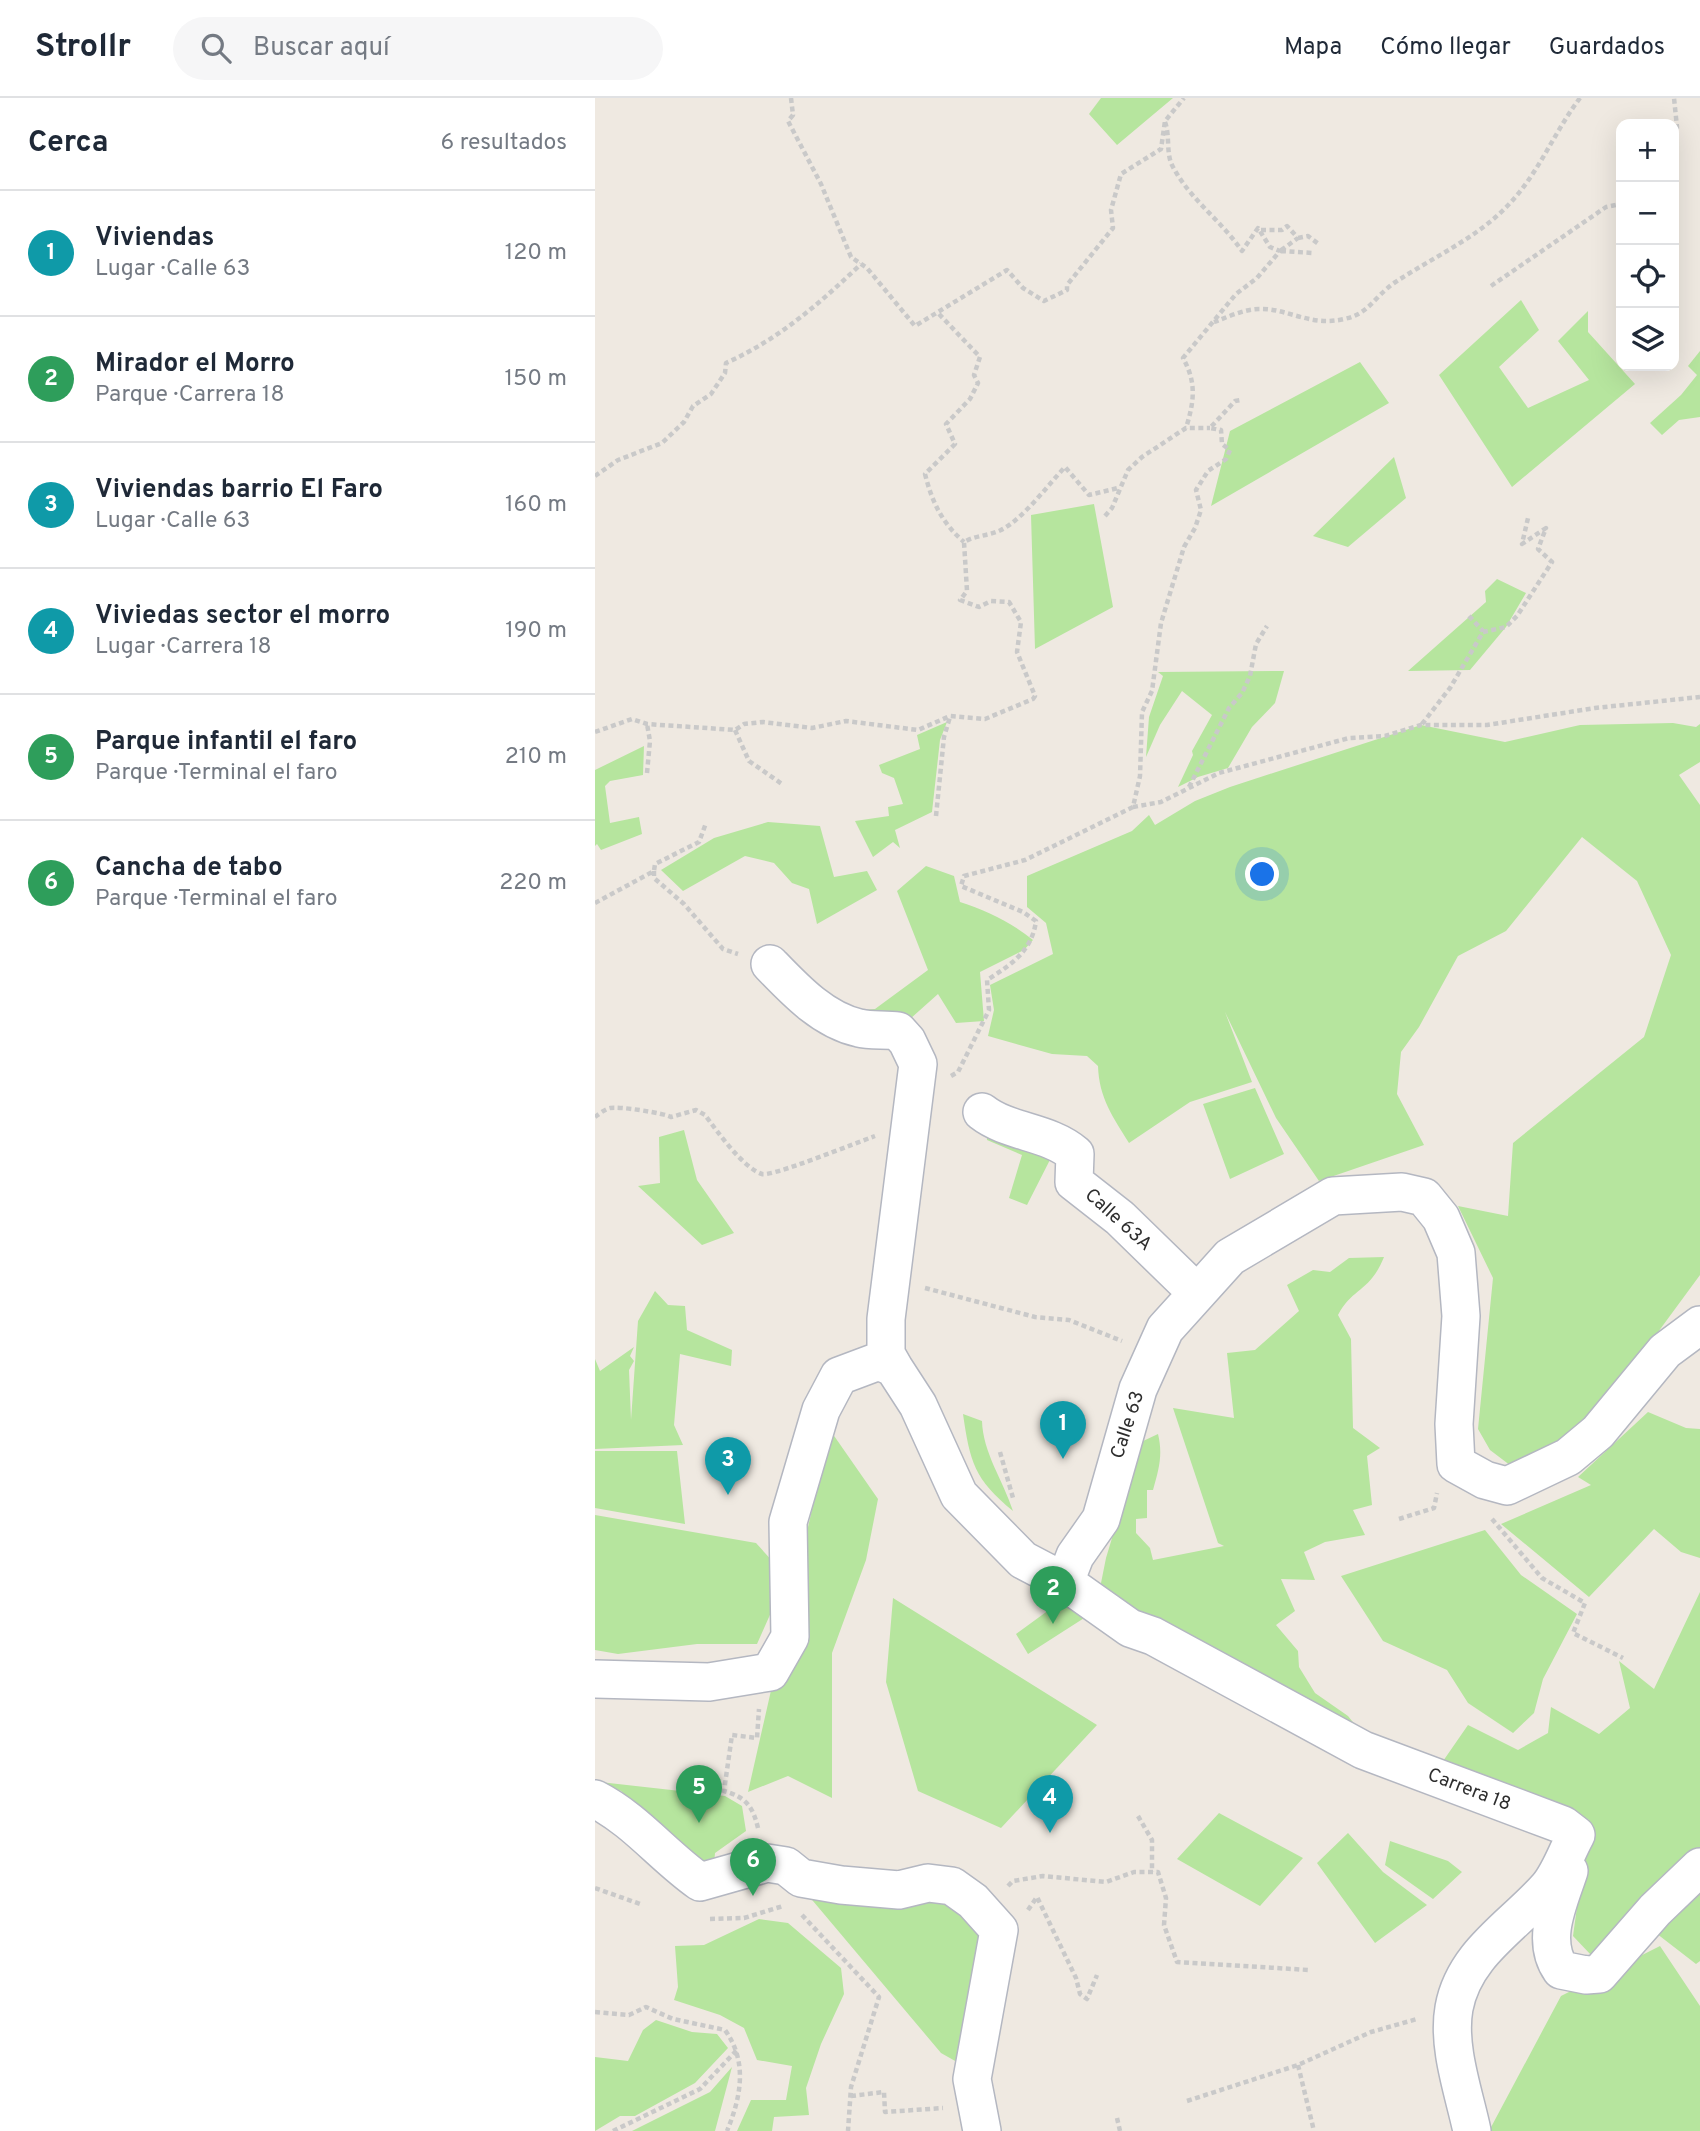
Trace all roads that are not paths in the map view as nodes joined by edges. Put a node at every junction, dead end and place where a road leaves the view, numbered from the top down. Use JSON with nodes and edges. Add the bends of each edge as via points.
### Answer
{"nodes":[{"id":1,"x":770,"y":964,"type":"dead end"},
{"id":2,"x":982,"y":1112,"type":"dead end"},
{"id":3,"x":1196,"y":1292,"type":"junction"},
{"id":4,"x":1700,"y":1325,"type":"edge"},
{"id":5,"x":894,"y":1368,"type":"junction"},
{"id":6,"x":1065,"y":1582,"type":"junction"},
{"id":7,"x":595,"y":1679,"type":"edge"},
{"id":8,"x":595,"y":1799,"type":"edge"},
{"id":9,"x":1567,"y":1851,"type":"junction"},
{"id":10,"x":1700,"y":1867,"type":"edge"},
{"id":11,"x":979,"y":2118,"type":"edge"},
{"id":12,"x":1472,"y":2131,"type":"edge"}],
"edges":[{"from":1,"to":5,"type":"street","via":[[810,1003],[843,1024],[898,1031],[918,1064],[886,1319],[886,1354]]},
{"from":2,"to":3,"type":"street","name":"Calle 63A","via":[[992,1120],[1061,1143],[1075,1154],[1074,1182],[1120,1218]]},
{"from":3,"to":4,"type":"street","name":"Calle 63","via":[[1230,1257],[1333,1196],[1402,1192],[1424,1197],[1441,1218],[1455,1253],[1461,1317],[1454,1424],[1465,1469],[1507,1486],[1568,1457],[1598,1432],[1665,1351]]},
{"from":3,"to":6,"type":"street","name":"Calle 63","via":[[1165,1329],[1154,1352],[1119,1449],[1101,1519],[1075,1556]]},
{"from":5,"to":6,"type":"street","via":[[918,1405],[959,1495],[1023,1560]]},
{"from":5,"to":7,"type":"street","via":[[879,1361],[839,1376],[821,1410],[788,1522],[790,1637],[770,1672],[709,1682]]},
{"from":6,"to":9,"type":"street","name":"Carrera 18","via":[[1130,1628],[1153,1636],[1363,1750],[1563,1825],[1576,1835]]},
{"from":8,"to":11,"type":"street","via":[[621,1812],[671,1862],[700,1882],[750,1868],[786,1867],[801,1878],[841,1885],[899,1890],[928,1883],[952,1886],[986,1914],[999,1930],[972,2078]]},
{"from":9,"to":10,"type":"street","via":[[1571,1865],[1551,1947],[1561,1970],[1585,1975],[1599,1974],[1608,1966],[1655,1910]]},
{"from":9,"to":12,"type":"street","via":[[1551,1885],[1479,1953],[1454,2008],[1453,2042]]}]}
